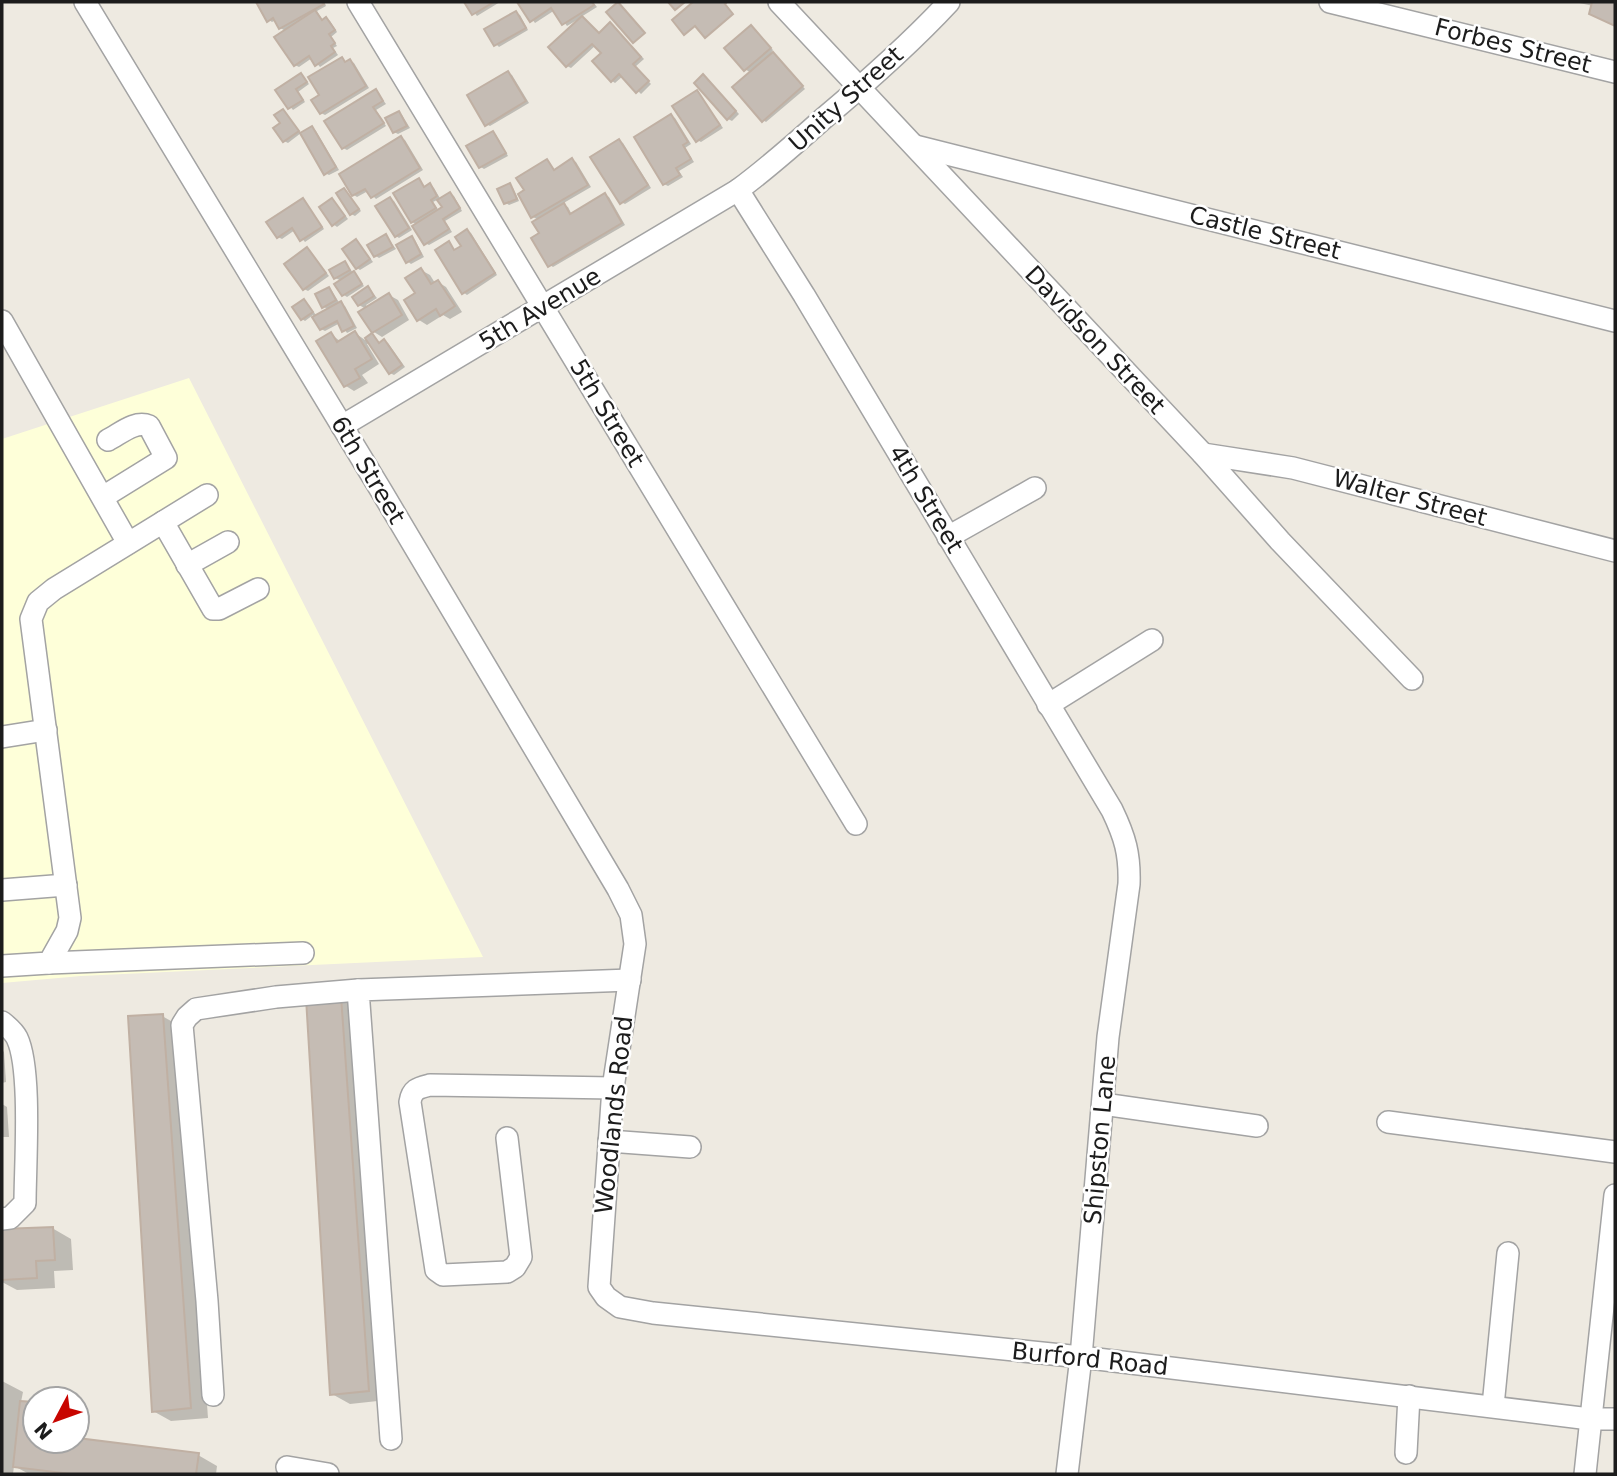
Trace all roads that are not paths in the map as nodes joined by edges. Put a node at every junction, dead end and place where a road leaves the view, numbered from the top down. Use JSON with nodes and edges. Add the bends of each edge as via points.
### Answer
{"nodes":[{"id":1,"x":85,"y":2,"type":"edge"},
{"id":2,"x":358,"y":2,"type":"edge"},
{"id":3,"x":779,"y":2,"type":"edge"},
{"id":4,"x":949,"y":2,"type":"edge"},
{"id":5,"x":1330,"y":2,"type":"edge"},
{"id":6,"x":1615,"y":72,"type":"edge"},
{"id":7,"x":861,"y":88,"type":"junction"},
{"id":8,"x":915,"y":146,"type":"junction"},
{"id":9,"x":738,"y":190,"type":"junction"},
{"id":10,"x":543,"y":308,"type":"junction"},
{"id":11,"x":1615,"y":320,"type":"edge"},
{"id":12,"x":2,"y":321,"type":"edge"},
{"id":13,"x":342,"y":426,"type":"junction"},
{"id":14,"x":108,"y":440,"type":"dead end"},
{"id":15,"x":1203,"y":454,"type":"junction"},
{"id":16,"x":1035,"y":488,"type":"dead end"},
{"id":17,"x":207,"y":495,"type":"dead end"},
{"id":18,"x":103,"y":498,"type":"junction"},
{"id":19,"x":163,"y":522,"type":"junction"},
{"id":20,"x":948,"y":537,"type":"junction"},
{"id":21,"x":128,"y":542,"type":"junction"},
{"id":22,"x":228,"y":542,"type":"dead end"},
{"id":23,"x":1615,"y":551,"type":"edge"},
{"id":24,"x":187,"y":565,"type":"junction"},
{"id":25,"x":258,"y":589,"type":"dead end"},
{"id":26,"x":1152,"y":640,"type":"dead end"},
{"id":27,"x":1412,"y":679,"type":"dead end"},
{"id":28,"x":1048,"y":705,"type":"junction"},
{"id":29,"x":46,"y":730,"type":"junction"},
{"id":30,"x":2,"y":737,"type":"edge"},
{"id":31,"x":1112,"y":810,"type":"joint"},
{"id":32,"x":856,"y":824,"type":"dead end"},
{"id":33,"x":66,"y":885,"type":"junction"},
{"id":34,"x":2,"y":890,"type":"edge"},
{"id":35,"x":635,"y":944,"type":"joint"},
{"id":36,"x":303,"y":953,"type":"dead end"},
{"id":37,"x":49,"y":963,"type":"junction"},
{"id":38,"x":2,"y":965,"type":"edge"},
{"id":39,"x":630,"y":980,"type":"junction"},
{"id":40,"x":358,"y":990,"type":"junction"},
{"id":41,"x":2,"y":1022,"type":"edge"},
{"id":42,"x":613,"y":1088,"type":"junction"},
{"id":43,"x":1103,"y":1104,"type":"junction"},
{"id":44,"x":1388,"y":1122,"type":"dead end"},
{"id":45,"x":1257,"y":1126,"type":"dead end"},
{"id":46,"x":507,"y":1138,"type":"dead end"},
{"id":47,"x":609,"y":1141,"type":"junction"},
{"id":48,"x":690,"y":1147,"type":"dead end"},
{"id":49,"x":1615,"y":1152,"type":"edge"},
{"id":50,"x":1615,"y":1195,"type":"edge"},
{"id":51,"x":2,"y":1219,"type":"edge"},
{"id":52,"x":1508,"y":1253,"type":"dead end"},
{"id":53,"x":599,"y":1287,"type":"joint"},
{"id":54,"x":1081,"y":1357,"type":"junction"},
{"id":55,"x":213,"y":1395,"type":"dead end"},
{"id":56,"x":1409,"y":1396,"type":"junction"},
{"id":57,"x":1493,"y":1406,"type":"junction"},
{"id":58,"x":1590,"y":1419,"type":"junction"},
{"id":59,"x":1615,"y":1419,"type":"edge"},
{"id":60,"x":391,"y":1438,"type":"dead end"},
{"id":61,"x":1406,"y":1452,"type":"dead end"},
{"id":62,"x":287,"y":1467,"type":"dead end"},
{"id":63,"x":328,"y":1474,"type":"edge"},
{"id":64,"x":1067,"y":1474,"type":"edge"},
{"id":65,"x":1585,"y":1474,"type":"edge"}],
"edges":[{"from":1,"to":13,"type":"street","name":"6th Street"},
{"from":2,"to":10,"type":"street","name":"5th Street"},
{"from":3,"to":7,"type":"street","name":"Davidson Street"},
{"from":4,"to":7,"type":"street","name":"Unity Street"},
{"from":5,"to":6,"type":"street","name":"Forbes Street"},
{"from":7,"to":8,"type":"street","name":"Davidson Street"},
{"from":7,"to":9,"type":"street","name":"Unity Street"},
{"from":8,"to":11,"type":"street","name":"Castle Street"},
{"from":8,"to":15,"type":"street","name":"Davidson Street"},
{"from":9,"to":10,"type":"street","name":"5th Avenue"},
{"from":9,"to":20,"type":"street","name":"4th Street"},
{"from":10,"to":13,"type":"street","name":"5th Avenue"},
{"from":10,"to":32,"type":"street","name":"5th Street"},
{"from":12,"to":18,"type":"street"},
{"from":13,"to":35,"type":"street","name":"6th Street","via":[[618,889],[631,915]]},
{"from":14,"to":18,"type":"street","via":[[144,423],[166,458]]},
{"from":15,"to":23,"type":"street","name":"Walter Street","via":[[1293,468]]},
{"from":15,"to":27,"type":"street","name":"Davidson Street"},
{"from":16,"to":20,"type":"street"},
{"from":17,"to":19,"type":"street"},
{"from":18,"to":21,"type":"street"},
{"from":19,"to":21,"type":"street"},
{"from":19,"to":24,"type":"street"},
{"from":20,"to":28,"type":"street","name":"4th Street"},
{"from":21,"to":29,"type":"street","via":[[38,602],[31,619]]},
{"from":22,"to":24,"type":"street"},
{"from":24,"to":25,"type":"street","via":[[213,609]]},
{"from":26,"to":28,"type":"street"},
{"from":28,"to":31,"type":"street","name":"4th Street"},
{"from":29,"to":30,"type":"street"},
{"from":29,"to":33,"type":"street"},
{"from":31,"to":43,"type":"street","name":"Shipston Lane","via":[[1124,836],[1130,873]]},
{"from":33,"to":34,"type":"street"},
{"from":33,"to":37,"type":"street","via":[[70,918]]},
{"from":35,"to":39,"type":"street","name":"Woodlands Road"},
{"from":36,"to":37,"type":"street"},
{"from":37,"to":38,"type":"street"},
{"from":39,"to":40,"type":"street"},
{"from":39,"to":42,"type":"street","name":"Woodlands Road"},
{"from":40,"to":55,"type":"street","via":[[196,1009],[182,1025]]},
{"from":40,"to":60,"type":"street"},
{"from":41,"to":51,"type":"street","via":[[16,1036],[22,1054],[25,1107],[25,1203],[19,1212]]},
{"from":42,"to":46,"type":"street","via":[[430,1084],[416,1089],[411,1102],[436,1270],[443,1275],[507,1272],[521,1256]]},
{"from":42,"to":47,"type":"street","name":"Woodlands Road"},
{"from":43,"to":45,"type":"street"},
{"from":43,"to":54,"type":"street","name":"Shipston Lane"},
{"from":44,"to":49,"type":"street"},
{"from":47,"to":48,"type":"street"},
{"from":47,"to":53,"type":"street","name":"Woodlands Road"},
{"from":50,"to":58,"type":"street"},
{"from":52,"to":57,"type":"street"},
{"from":53,"to":54,"type":"street","name":"Burford Road","via":[[614,1303],[630,1310]]},
{"from":54,"to":56,"type":"street","name":"Burford Road"},
{"from":54,"to":64,"type":"street","name":"Shipston Lane"},
{"from":56,"to":57,"type":"street","name":"Burford Road"},
{"from":56,"to":61,"type":"street"},
{"from":57,"to":58,"type":"street","name":"Burford Road"},
{"from":58,"to":59,"type":"street","name":"Burford Road"},
{"from":58,"to":65,"type":"street"},
{"from":62,"to":63,"type":"street"}]}
